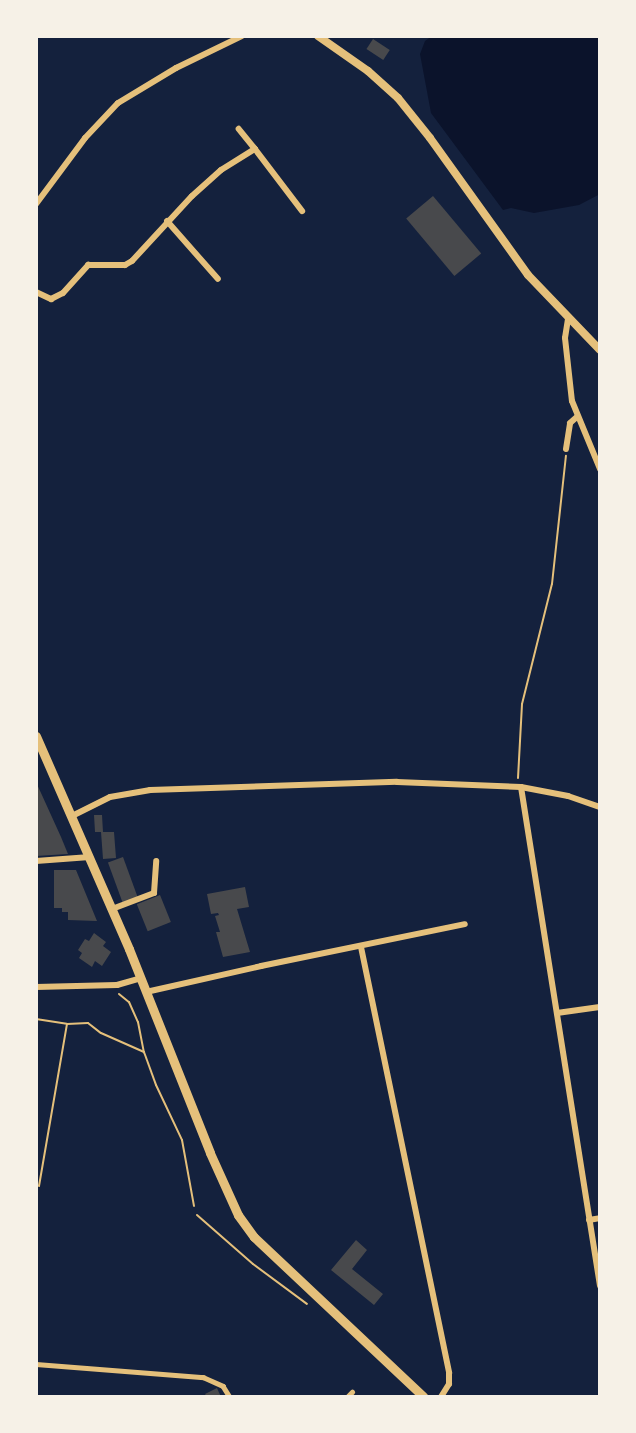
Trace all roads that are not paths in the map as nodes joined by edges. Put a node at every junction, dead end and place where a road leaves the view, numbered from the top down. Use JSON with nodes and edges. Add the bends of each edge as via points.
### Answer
{"nodes":[{"id":1,"x":242,"y":36,"type":"edge"},
{"id":2,"x":318,"y":36,"type":"edge"},
{"id":3,"x":239,"y":129,"type":"dead end"},
{"id":4,"x":255,"y":149,"type":"junction"},
{"id":5,"x":36,"y":204,"type":"edge"},
{"id":6,"x":302,"y":210,"type":"dead end"},
{"id":7,"x":167,"y":221,"type":"junction"},
{"id":8,"x":218,"y":279,"type":"dead end"},
{"id":9,"x":36,"y":292,"type":"edge"},
{"id":10,"x":568,"y":319,"type":"junction"},
{"id":11,"x":600,"y":350,"type":"edge"},
{"id":12,"x":577,"y":417,"type":"junction"},
{"id":13,"x":566,"y":449,"type":"road end"},
{"id":14,"x":600,"y":469,"type":"edge"},
{"id":15,"x":36,"y":736,"type":"edge"},
{"id":16,"x":521,"y":787,"type":"junction"},
{"id":17,"x":600,"y":807,"type":"edge"},
{"id":18,"x":72,"y":816,"type":"junction"},
{"id":19,"x":90,"y":857,"type":"junction"},
{"id":20,"x":36,"y":861,"type":"edge"},
{"id":21,"x":156,"y":861,"type":"dead end"},
{"id":22,"x":112,"y":909,"type":"junction"},
{"id":23,"x":465,"y":924,"type":"dead end"},
{"id":24,"x":361,"y":947,"type":"junction"},
{"id":25,"x":141,"y":978,"type":"junction"},
{"id":26,"x":36,"y":987,"type":"edge"},
{"id":27,"x":146,"y":992,"type":"junction"},
{"id":28,"x":600,"y":1007,"type":"edge"},
{"id":29,"x":557,"y":1013,"type":"junction"},
{"id":30,"x":600,"y":1218,"type":"edge"},
{"id":31,"x":589,"y":1220,"type":"junction"},
{"id":32,"x":600,"y":1286,"type":"edge"},
{"id":33,"x":36,"y":1364,"type":"edge"},
{"id":34,"x":352,"y":1392,"type":"dead end"},
{"id":35,"x":230,"y":1397,"type":"edge"},
{"id":36,"x":347,"y":1397,"type":"edge"},
{"id":37,"x":424,"y":1397,"type":"edge"},
{"id":38,"x":441,"y":1397,"type":"edge"}],
"edges":[{"from":1,"to":5,"type":"street","via":[[176,68],[118,103],[85,138]]},
{"from":2,"to":10,"type":"street","via":[[398,98],[528,275]]},
{"from":3,"to":4,"type":"street"},
{"from":4,"to":6,"type":"street"},
{"from":4,"to":7,"type":"street","via":[[221,170]]},
{"from":7,"to":8,"type":"street"},
{"from":7,"to":9,"type":"street","via":[[138,256],[125,265],[88,266],[63,293],[51,299]]},
{"from":10,"to":11,"type":"street"},
{"from":10,"to":12,"type":"street","via":[[566,355]]},
{"from":12,"to":13,"type":"street","via":[[570,423]]},
{"from":12,"to":14,"type":"street"},
{"from":15,"to":18,"type":"main road"},
{"from":16,"to":17,"type":"street"},
{"from":16,"to":18,"type":"street","via":[[397,782],[150,790],[110,798]]},
{"from":16,"to":29,"type":"street"},
{"from":18,"to":19,"type":"main road"},
{"from":19,"to":20,"type":"street"},
{"from":19,"to":22,"type":"main road"},
{"from":21,"to":22,"type":"street","via":[[154,893]]},
{"from":22,"to":25,"type":"main road"},
{"from":23,"to":24,"type":"street"},
{"from":24,"to":27,"type":"street"},
{"from":24,"to":38,"type":"street","via":[[449,1373]]},
{"from":25,"to":26,"type":"street","via":[[117,985]]},
{"from":25,"to":27,"type":"main road"},
{"from":27,"to":37,"type":"main road","via":[[238,1215],[254,1237]]},
{"from":28,"to":29,"type":"street"},
{"from":29,"to":31,"type":"street"},
{"from":30,"to":31,"type":"street"},
{"from":31,"to":32,"type":"street"},
{"from":33,"to":35,"type":"street","via":[[203,1377],[223,1386]]},
{"from":34,"to":36,"type":"street"}]}
